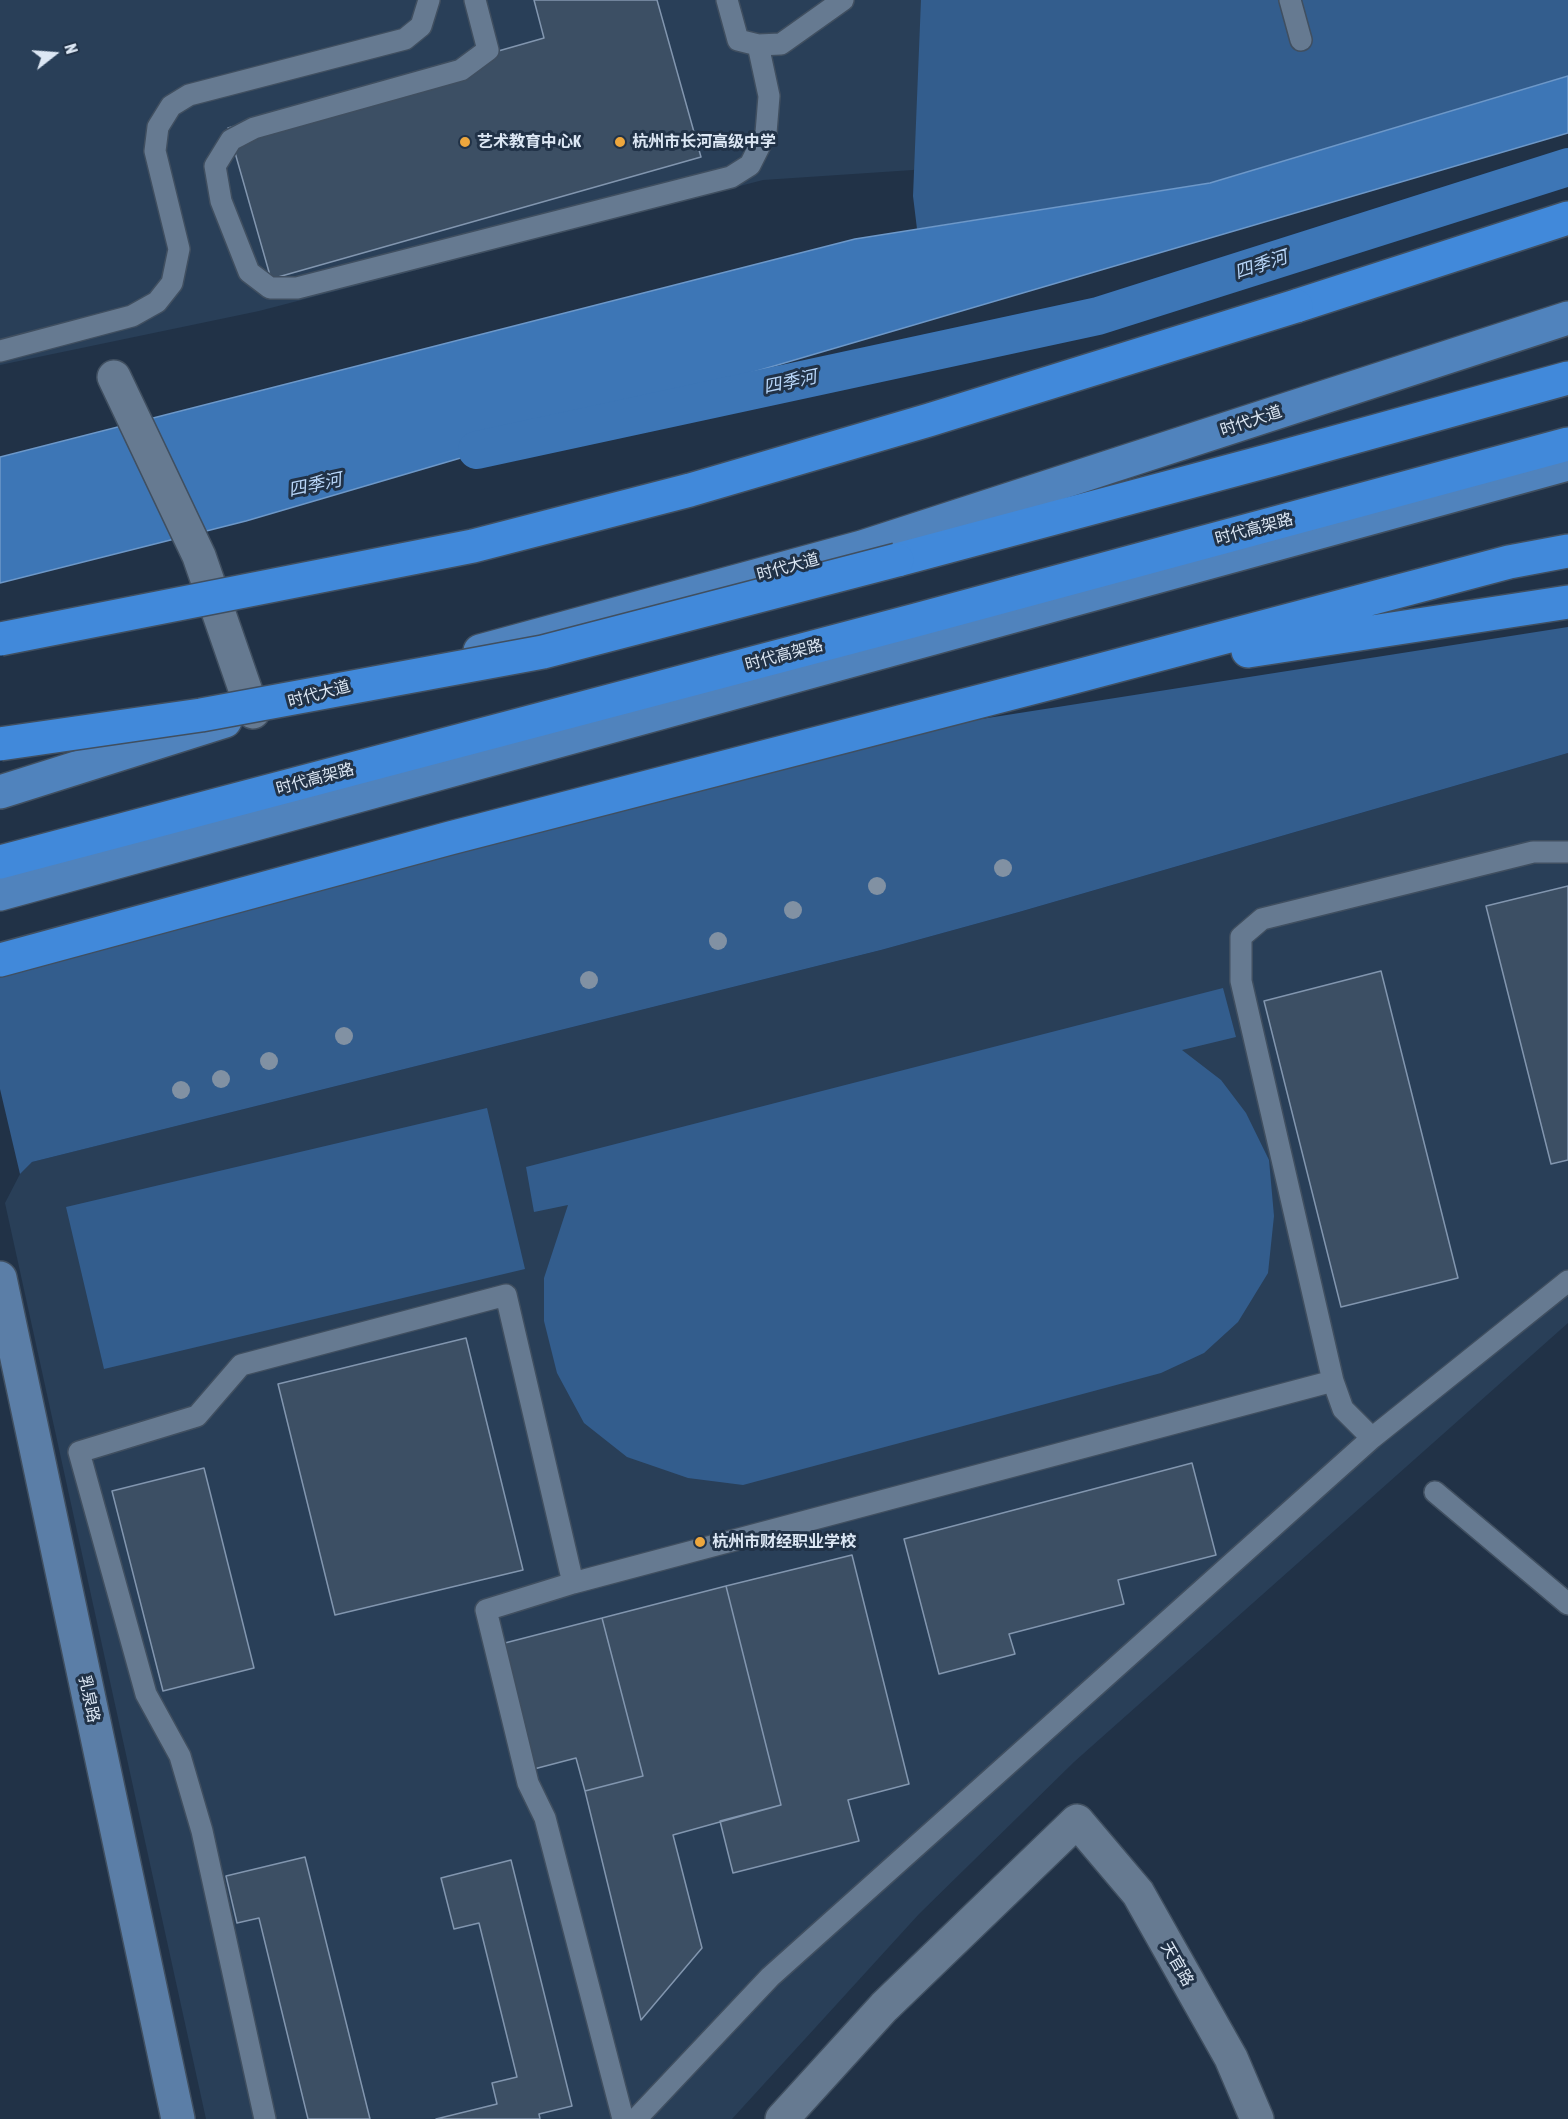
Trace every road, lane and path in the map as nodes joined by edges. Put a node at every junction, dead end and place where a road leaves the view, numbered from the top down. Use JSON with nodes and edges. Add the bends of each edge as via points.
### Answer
{"nodes":[{"id":1,"x":429,"y":0,"type":"edge"},
{"id":2,"x":475,"y":0,"type":"edge"},
{"id":3,"x":727,"y":0,"type":"edge"},
{"id":4,"x":843,"y":0,"type":"edge"},
{"id":5,"x":1290,"y":0,"type":"edge"},
{"id":6,"x":1301,"y":40,"type":"dead end"},
{"id":7,"x":758,"y":45,"type":"junction"},
{"id":8,"x":1568,"y":218,"type":"edge"},
{"id":9,"x":1568,"y":318,"type":"edge"},
{"id":10,"x":0,"y":351,"type":"edge"},
{"id":11,"x":114,"y":377,"type":"dead end"},
{"id":12,"x":1568,"y":378,"type":"edge"},
{"id":13,"x":1568,"y":444,"type":"edge"},
{"id":14,"x":1568,"y":464,"type":"edge"},
{"id":15,"x":1568,"y":551,"type":"edge"},
{"id":16,"x":1568,"y":602,"type":"edge"},
{"id":17,"x":0,"y":639,"type":"edge"},
{"id":18,"x":1074,"y":677,"type":"junction"},
{"id":19,"x":253,"y":712,"type":"junction"},
{"id":20,"x":0,"y":744,"type":"edge"},
{"id":21,"x":0,"y":792,"type":"edge"},
{"id":22,"x":1568,"y":852,"type":"edge"},
{"id":23,"x":0,"y":862,"type":"edge"},
{"id":24,"x":0,"y":894,"type":"edge"},
{"id":25,"x":0,"y":960,"type":"edge"},
{"id":26,"x":0,"y":1278,"type":"edge"},
{"id":27,"x":1568,"y":1281,"type":"edge"},
{"id":28,"x":1333,"y":1381,"type":"junction"},
{"id":29,"x":1372,"y":1438,"type":"junction"},
{"id":30,"x":1435,"y":1492,"type":"dead end"},
{"id":31,"x":573,"y":1583,"type":"junction"},
{"id":32,"x":1568,"y":1604,"type":"edge"},
{"id":33,"x":178,"y":2119,"type":"edge"},
{"id":34,"x":265,"y":2119,"type":"edge"},
{"id":35,"x":623,"y":2119,"type":"edge"},
{"id":36,"x":636,"y":2119,"type":"edge"},
{"id":37,"x":782,"y":2119,"type":"edge"},
{"id":38,"x":1257,"y":2119,"type":"edge"}],
"edges":[{"from":1,"to":10,"type":"lane","via":[[421,26],[405,39],[189,95],[171,106],[158,127],[154,151],[179,249],[172,283],[157,302],[132,316]]},
{"from":2,"to":7,"type":"lane","via":[[488,50],[461,70],[254,128],[231,140],[215,166],[221,201],[249,272],[270,288],[297,288],[731,177],[750,165],[766,133],[769,96]]},
{"from":3,"to":7,"type":"lane","via":[[738,40]]},
{"from":4,"to":7,"type":"lane","via":[[781,44]]},
{"from":5,"to":6,"type":"lane"},
{"from":8,"to":17,"type":"highway","bridge":true,"via":[[929,420],[690,490],[473,546]]},
{"from":9,"to":19,"type":"main road","name":"时代大道","via":[[862,547]]},
{"from":11,"to":19,"type":"street","via":[[199,556]]},
{"from":12,"to":20,"type":"highway","bridge":true,"via":[[1180,485],[543,652],[201,715]]},
{"from":13,"to":23,"type":"highway","name":"时代高架路"},
{"from":14,"to":24,"type":"main road"},
{"from":15,"to":18,"type":"highway","via":[[1509,562]]},
{"from":16,"to":18,"type":"highway"},
{"from":18,"to":25,"type":"highway","via":[[450,838]]},
{"from":19,"to":21,"type":"main road","name":"时代大道"},
{"from":22,"to":28,"type":"lane","via":[[1533,852],[1262,919],[1241,937],[1241,981]]},
{"from":26,"to":33,"type":"street","name":"乳泉路"},
{"from":27,"to":29,"type":"lane"},
{"from":28,"to":29,"type":"lane","via":[[1343,1409]]},
{"from":28,"to":31,"type":"lane"},
{"from":29,"to":36,"type":"lane","via":[[770,1977]]},
{"from":30,"to":32,"type":"lane"},
{"from":31,"to":34,"type":"lane","via":[[506,1295],[241,1365],[197,1416],[79,1452],[146,1694],[180,1756],[202,1831]]},
{"from":31,"to":35,"type":"lane","via":[[486,1610],[528,1783],[546,1818]]},
{"from":37,"to":38,"type":"street","name":"天官路","via":[[884,2007],[1077,1821],[1138,1893],[1231,2058]]}]}
